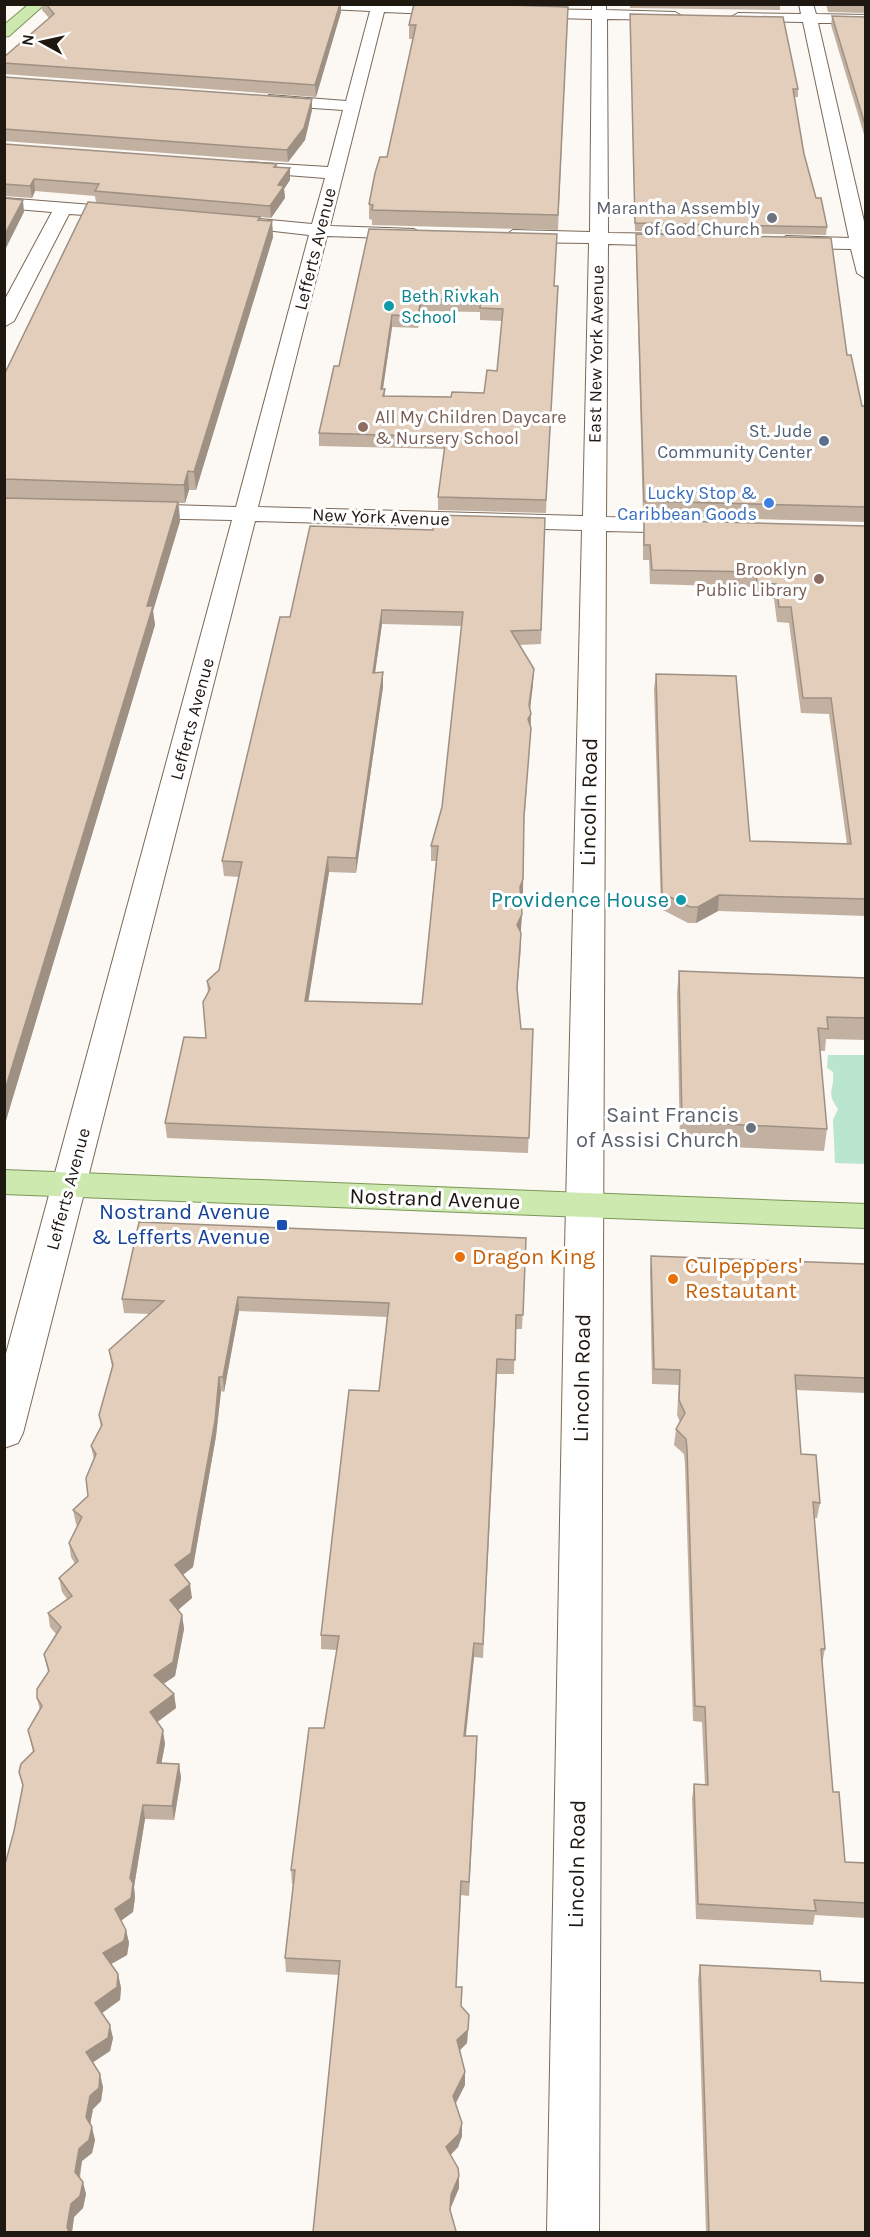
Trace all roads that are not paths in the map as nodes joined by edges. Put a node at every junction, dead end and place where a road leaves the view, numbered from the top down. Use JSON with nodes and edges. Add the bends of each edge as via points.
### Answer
{"nodes":[{"id":1,"x":38,"y":4,"type":"edge"},
{"id":2,"x":308,"y":4,"type":"edge"},
{"id":3,"x":379,"y":7,"type":"edge"},
{"id":4,"x":599,"y":10,"type":"edge"},
{"id":5,"x":807,"y":11,"type":"edge"},
{"id":6,"x":469,"y":12,"type":"edge"},
{"id":7,"x":504,"y":12,"type":"edge"},
{"id":8,"x":693,"y":16,"type":"edge"},
{"id":9,"x":717,"y":16,"type":"edge"},
{"id":10,"x":866,"y":19,"type":"edge"},
{"id":11,"x":4,"y":33,"type":"edge"},
{"id":12,"x":253,"y":99,"type":"edge"},
{"id":13,"x":351,"y":106,"type":"junction"},
{"id":14,"x":224,"y":165,"type":"edge"},
{"id":15,"x":334,"y":173,"type":"junction"},
{"id":16,"x":4,"y":203,"type":"edge"},
{"id":17,"x":63,"y":208,"type":"junction"},
{"id":18,"x":151,"y":215,"type":"edge"},
{"id":19,"x":208,"y":219,"type":"edge"},
{"id":20,"x":320,"y":230,"type":"junction"},
{"id":21,"x":429,"y":235,"type":"edge"},
{"id":22,"x":499,"y":236,"type":"edge"},
{"id":23,"x":598,"y":238,"type":"junction"},
{"id":24,"x":705,"y":241,"type":"edge"},
{"id":25,"x":763,"y":242,"type":"edge"},
{"id":26,"x":862,"y":244,"type":"edge"},
{"id":27,"x":866,"y":273,"type":"edge"},
{"id":28,"x":4,"y":321,"type":"edge"},
{"id":29,"x":113,"y":510,"type":"edge"},
{"id":30,"x":246,"y":514,"type":"junction"},
{"id":31,"x":593,"y":523,"type":"junction"},
{"id":32,"x":711,"y":527,"type":"edge"},
{"id":33,"x":4,"y":1182,"type":"edge"},
{"id":34,"x":70,"y":1184,"type":"junction"},
{"id":35,"x":584,"y":1205,"type":"junction"},
{"id":36,"x":866,"y":1216,"type":"edge"},
{"id":37,"x":4,"y":1433,"type":"edge"},
{"id":38,"x":573,"y":2232,"type":"edge"}],
"edges":[{"from":1,"to":11,"type":"main road"},
{"from":2,"to":3,"type":"street"},
{"from":3,"to":6,"type":"street"},
{"from":3,"to":13,"type":"street","name":"Lefferts Avenue"},
{"from":4,"to":7,"type":"street"},
{"from":4,"to":8,"type":"street"},
{"from":4,"to":23,"type":"street","name":"East New York Avenue"},
{"from":5,"to":9,"type":"street"},
{"from":5,"to":10,"type":"street"},
{"from":5,"to":26,"type":"street"},
{"from":12,"to":13,"type":"street"},
{"from":13,"to":15,"type":"street","name":"Lefferts Avenue"},
{"from":14,"to":15,"type":"street"},
{"from":15,"to":20,"type":"street","name":"Lefferts Avenue"},
{"from":16,"to":17,"type":"street"},
{"from":17,"to":18,"type":"street"},
{"from":17,"to":28,"type":"street"},
{"from":19,"to":20,"type":"street"},
{"from":20,"to":21,"type":"street"},
{"from":20,"to":30,"type":"street","name":"Lefferts Avenue"},
{"from":22,"to":23,"type":"street"},
{"from":23,"to":24,"type":"street"},
{"from":23,"to":31,"type":"street","name":"East New York Avenue"},
{"from":25,"to":26,"type":"street"},
{"from":26,"to":27,"type":"street"},
{"from":29,"to":30,"type":"street","name":"New York Avenue"},
{"from":30,"to":31,"type":"street","name":"New York Avenue"},
{"from":30,"to":34,"type":"street","name":"Lefferts Avenue"},
{"from":31,"to":32,"type":"street","name":"New York Avenue"},
{"from":31,"to":35,"type":"street","name":"Lincoln Road"},
{"from":33,"to":34,"type":"main road","name":"Nostrand Avenue"},
{"from":34,"to":35,"type":"main road","name":"Nostrand Avenue"},
{"from":34,"to":37,"type":"street","name":"Lefferts Avenue"},
{"from":35,"to":36,"type":"main road","name":"Nostrand Avenue"},
{"from":35,"to":38,"type":"street","name":"Lincoln Road"}]}
